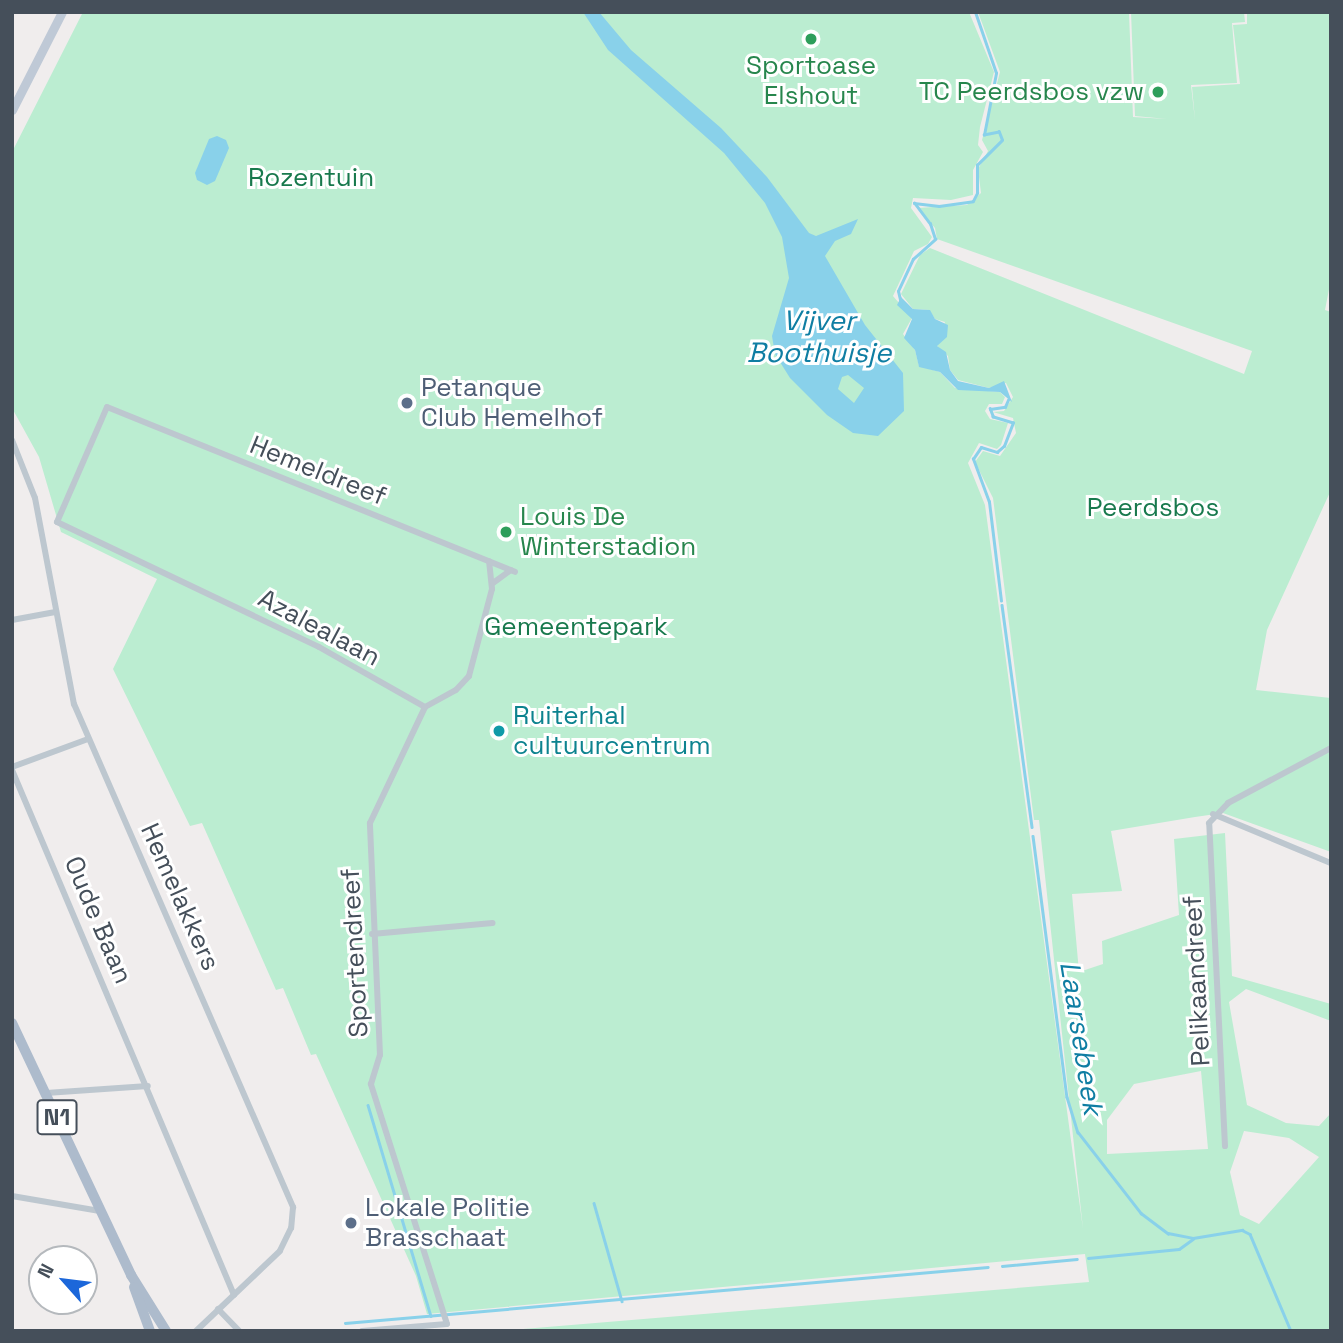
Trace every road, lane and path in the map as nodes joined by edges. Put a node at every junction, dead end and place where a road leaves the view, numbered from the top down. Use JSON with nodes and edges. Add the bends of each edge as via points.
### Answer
{"nodes":[{"id":1,"x":62,"y":12,"type":"edge"},
{"id":2,"x":12,"y":110,"type":"edge"},
{"id":3,"x":12,"y":440,"type":"edge"},
{"id":4,"x":57,"y":522,"type":"junction"},
{"id":5,"x":41,"y":525,"type":"junction"},
{"id":6,"x":489,"y":561,"type":"junction"},
{"id":7,"x":493,"y":583,"type":"junction"},
{"id":8,"x":55,"y":612,"type":"junction"},
{"id":9,"x":12,"y":620,"type":"edge"},
{"id":10,"x":425,"y":707,"type":"junction"},
{"id":11,"x":88,"y":739,"type":"junction"},
{"id":12,"x":1331,"y":748,"type":"edge"},
{"id":13,"x":12,"y":768,"type":"edge"},
{"id":14,"x":1213,"y":814,"type":"junction"},
{"id":15,"x":1331,"y":863,"type":"edge"},
{"id":16,"x":494,"y":923,"type":"dead end"},
{"id":17,"x":372,"y":934,"type":"junction"},
{"id":18,"x":12,"y":1023,"type":"edge"},
{"id":19,"x":148,"y":1086,"type":"junction"},
{"id":20,"x":46,"y":1093,"type":"junction"},
{"id":21,"x":1225,"y":1146,"type":"dead end"},
{"id":22,"x":12,"y":1196,"type":"edge"},
{"id":23,"x":101,"y":1211,"type":"junction"},
{"id":24,"x":131,"y":1275,"type":"junction"},
{"id":25,"x":234,"y":1295,"type":"junction"},
{"id":26,"x":218,"y":1309,"type":"junction"},
{"id":27,"x":150,"y":1331,"type":"edge"},
{"id":28,"x":166,"y":1331,"type":"edge"},
{"id":29,"x":196,"y":1331,"type":"edge"},
{"id":30,"x":239,"y":1331,"type":"edge"},
{"id":31,"x":362,"y":1331,"type":"edge"}],
"edges":[{"from":1,"to":2,"type":"main road"},
{"from":3,"to":5,"type":"street","name":"Hemelakkers","via":[[31,483]]},
{"from":4,"to":5,"type":"street"},
{"from":4,"to":6,"type":"street","name":"Hemeldreef","via":[[107,407]]},
{"from":4,"to":10,"type":"street","name":"Azalealaan","via":[[319,647]]},
{"from":5,"to":8,"type":"street","name":"Hemelakkers"},
{"from":6,"to":7,"type":"street"},
{"from":6,"to":7,"type":"street","name":"Hemeldreef","via":[[513,571]]},
{"from":7,"to":10,"type":"street","via":[[469,676],[456,690]]},
{"from":8,"to":9,"type":"street"},
{"from":8,"to":11,"type":"street","name":"Hemelakkers","via":[[69,687]]},
{"from":10,"to":17,"type":"street","name":"Sportendreef","via":[[371,814]]},
{"from":11,"to":13,"type":"street","name":"Oude Baan"},
{"from":11,"to":25,"type":"street","name":"Hemelakkers","via":[[291,1200],[292,1223],[284,1246]]},
{"from":12,"to":14,"type":"street"},
{"from":13,"to":19,"type":"street","name":"Oude Baan"},
{"from":14,"to":15,"type":"street"},
{"from":14,"to":21,"type":"street","name":"Pelikaandreef","via":[[1209,823]]},
{"from":16,"to":17,"type":"street"},
{"from":17,"to":31,"type":"street","name":"Sportendreef","via":[[380,1055],[372,1072],[373,1093],[446,1321]]},
{"from":18,"to":20,"type":"main road","number":"N1"},
{"from":19,"to":20,"type":"street"},
{"from":19,"to":25,"type":"street","name":"Oude Baan"},
{"from":20,"to":23,"type":"main road","number":"N1"},
{"from":22,"to":23,"type":"street"},
{"from":23,"to":24,"type":"main road","number":"N1"},
{"from":24,"to":27,"type":"main road","number":"N1"},
{"from":24,"to":28,"type":"main road","number":"N1"},
{"from":25,"to":26,"type":"street","name":"Hemelakkers"},
{"from":26,"to":29,"type":"street","name":"Hemelakkers"},
{"from":26,"to":30,"type":"street"}]}
